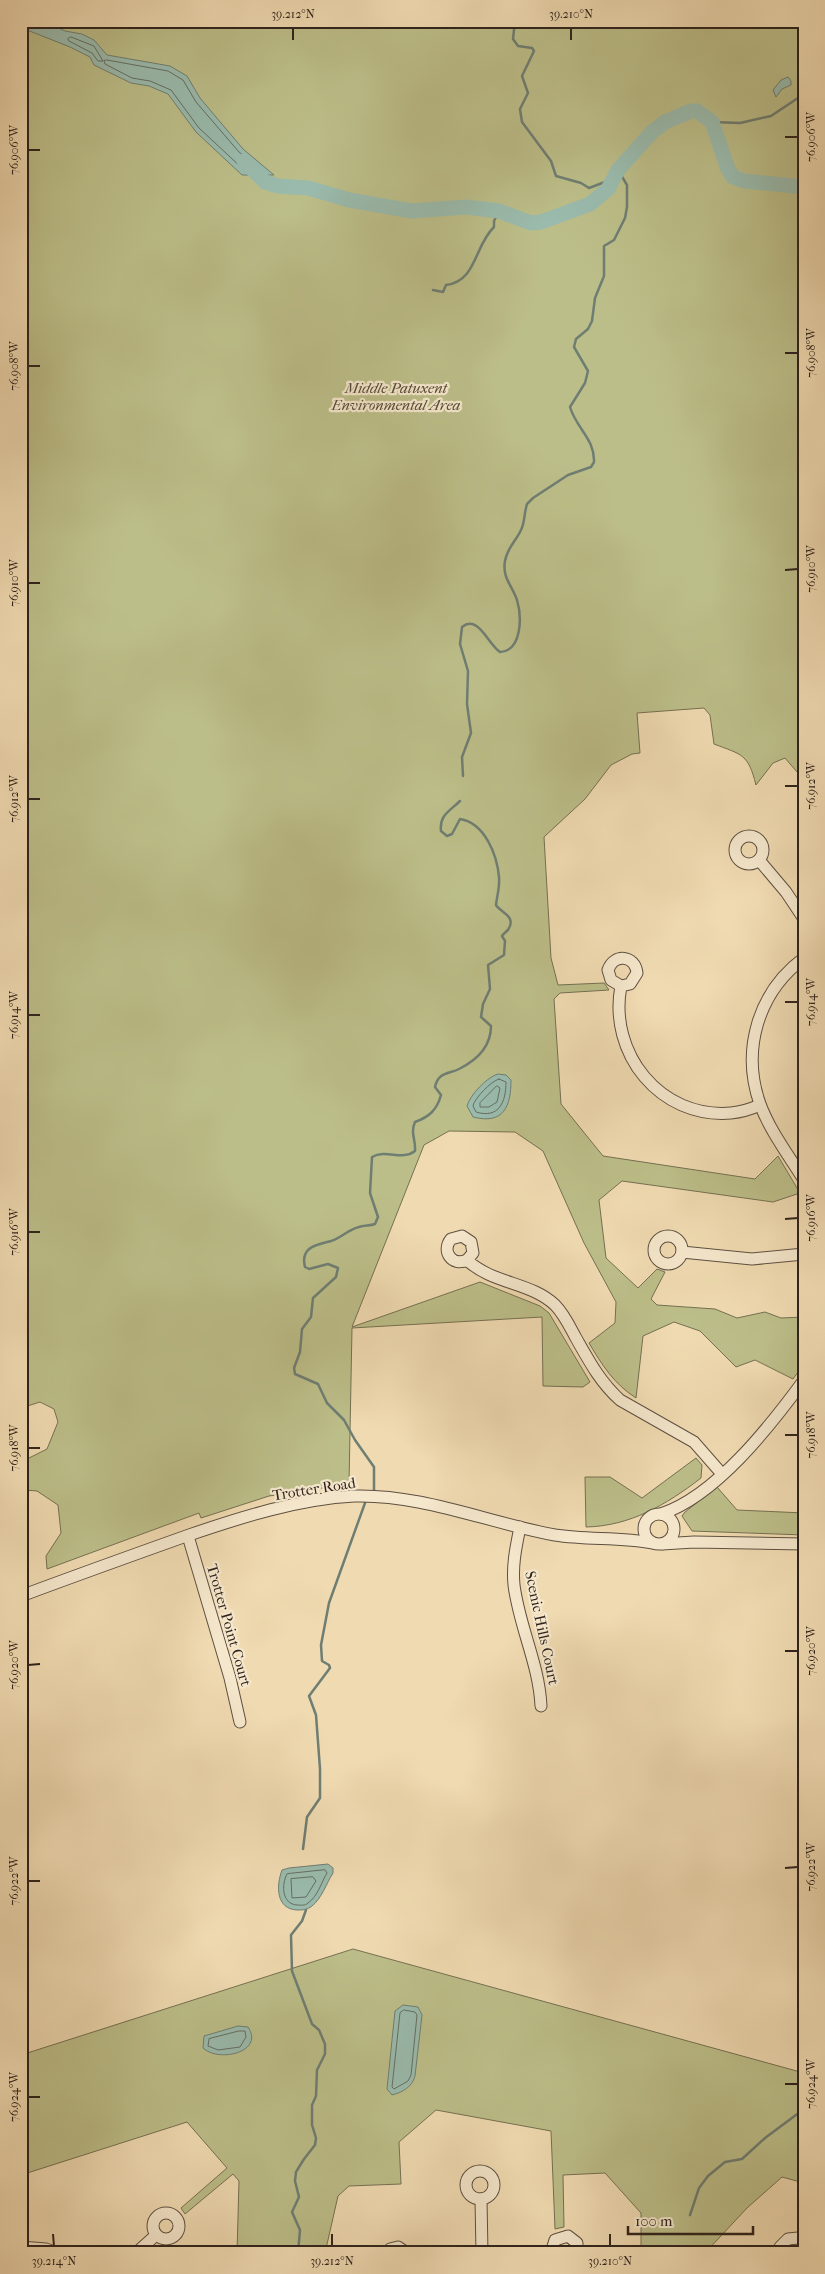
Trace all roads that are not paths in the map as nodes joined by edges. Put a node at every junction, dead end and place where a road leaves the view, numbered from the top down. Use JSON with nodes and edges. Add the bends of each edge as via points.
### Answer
{"nodes":[{"id":1,"x":759,"y":860,"type":"dead end"},
{"id":2,"x":804,"y":919,"type":"edge"},
{"id":3,"x":804,"y":958,"type":"edge"},
{"id":4,"x":620,"y":986,"type":"dead end"},
{"id":5,"x":760,"y":1106,"type":"junction"},
{"id":6,"x":804,"y":1180,"type":"edge"},
{"id":7,"x":682,"y":1252,"type":"dead end"},
{"id":8,"x":804,"y":1254,"type":"edge"},
{"id":9,"x":467,"y":1260,"type":"dead end"},
{"id":10,"x":804,"y":1380,"type":"edge"},
{"id":11,"x":722,"y":1474,"type":"junction"},
{"id":12,"x":685,"y":1502,"type":"junction"},
{"id":13,"x":661,"y":1514,"type":"junction"},
{"id":14,"x":645,"y":1522,"type":"junction"},
{"id":15,"x":674,"y":1525,"type":"junction"},
{"id":16,"x":520,"y":1527,"type":"junction"},
{"id":17,"x":188,"y":1536,"type":"junction"},
{"id":18,"x":621,"y":1539,"type":"junction"},
{"id":19,"x":694,"y":1542,"type":"junction"},
{"id":20,"x":657,"y":1544,"type":"junction"},
{"id":21,"x":804,"y":1544,"type":"edge"},
{"id":22,"x":21,"y":1596,"type":"edge"},
{"id":23,"x":541,"y":1706,"type":"dead end"},
{"id":24,"x":240,"y":1722,"type":"dead end"},
{"id":25,"x":481,"y":2199,"type":"dead end"},
{"id":26,"x":156,"y":2235,"type":"dead end"},
{"id":27,"x":804,"y":2242,"type":"edge"},
{"id":28,"x":21,"y":2248,"type":"edge"},
{"id":29,"x":57,"y":2253,"type":"edge"},
{"id":30,"x":136,"y":2253,"type":"edge"},
{"id":31,"x":386,"y":2253,"type":"edge"},
{"id":32,"x":407,"y":2253,"type":"edge"},
{"id":33,"x":482,"y":2253,"type":"edge"},
{"id":34,"x":551,"y":2253,"type":"edge"},
{"id":35,"x":577,"y":2253,"type":"edge"},
{"id":36,"x":780,"y":2253,"type":"edge"}],
"edges":[{"from":1,"to":2,"type":"street"},
{"from":3,"to":5,"type":"street","via":[[770,992],[758,1020],[752,1066]]},
{"from":4,"to":5,"type":"street","via":[[619,1021],[626,1050],[655,1088],[683,1106],[699,1111],[731,1113]]},
{"from":5,"to":6,"type":"street"},
{"from":7,"to":8,"type":"street","via":[[752,1259]]},
{"from":9,"to":11,"type":"street","via":[[482,1272],[549,1300],[563,1314],[594,1370],[610,1390],[620,1400],[694,1442]]},
{"from":10,"to":11,"type":"street","via":[[767,1429]]},
{"from":11,"to":12,"type":"street"},
{"from":12,"to":13,"type":"street"},
{"from":12,"to":15,"type":"street"},
{"from":13,"to":14,"type":"street","via":[[651,1516]]},
{"from":13,"to":15,"type":"street"},
{"from":14,"to":18,"type":"street"},
{"from":14,"to":20,"type":"street","via":[[646,1537]]},
{"from":15,"to":19,"type":"street","via":[[681,1535]]},
{"from":15,"to":20,"type":"street","via":[[672,1538]]},
{"from":16,"to":17,"type":"street","name":"Trotter Road","via":[[418,1503],[354,1496],[287,1506]]},
{"from":16,"to":18,"type":"street","name":"Trotter Road","via":[[557,1535]]},
{"from":16,"to":23,"type":"street","name":"Scenic Hills Court","via":[[514,1557],[514,1586],[540,1683]]},
{"from":17,"to":22,"type":"street","name":"Trotter Road"},
{"from":17,"to":24,"type":"street","name":"Trotter Point Court"},
{"from":18,"to":20,"type":"street","name":"Trotter Road"},
{"from":19,"to":20,"type":"street","name":"Trotter Road"},
{"from":19,"to":21,"type":"street","name":"Trotter Road"},
{"from":25,"to":33,"type":"street"},
{"from":26,"to":30,"type":"street"},
{"from":27,"to":36,"type":"street","via":[[788,2238],[780,2247]]},
{"from":28,"to":29,"type":"street"},
{"from":31,"to":32,"type":"street","via":[[398,2248]]},
{"from":34,"to":35,"type":"street","via":[[555,2240],[568,2236],[577,2243]]}]}
